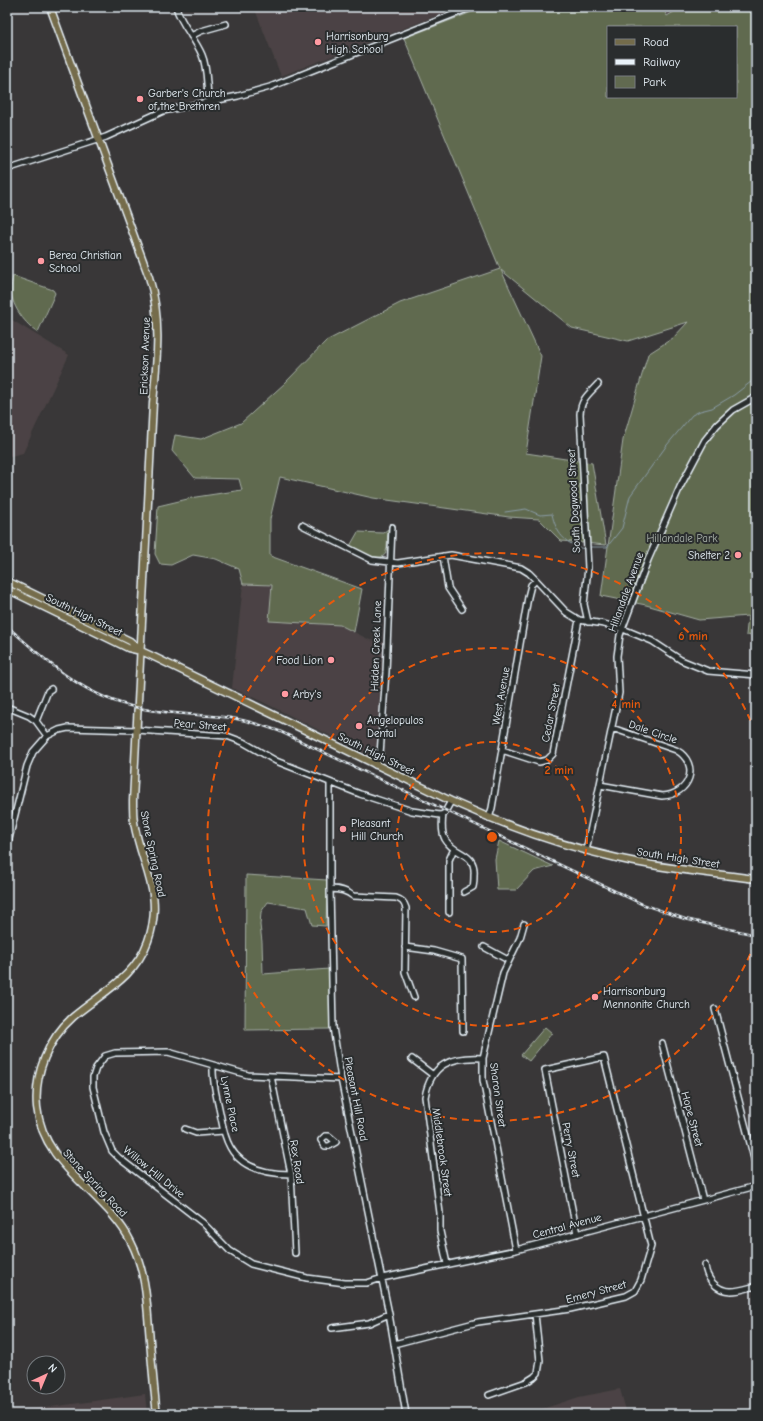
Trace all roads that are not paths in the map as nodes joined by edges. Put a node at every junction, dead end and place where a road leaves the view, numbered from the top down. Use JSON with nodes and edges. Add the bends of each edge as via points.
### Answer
{"nodes":[{"id":1,"x":50,"y":7,"type":"edge"},
{"id":2,"x":176,"y":7,"type":"edge"},
{"id":3,"x":472,"y":7,"type":"edge"},
{"id":4,"x":226,"y":24,"type":"dead end"},
{"id":5,"x":191,"y":36,"type":"junction"},
{"id":6,"x":208,"y":102,"type":"junction"},
{"id":7,"x":98,"y":140,"type":"junction"},
{"id":8,"x":7,"y":169,"type":"edge"},
{"id":9,"x":598,"y":384,"type":"dead end"},
{"id":10,"x":756,"y":397,"type":"edge"},
{"id":11,"x":302,"y":525,"type":"dead end"},
{"id":12,"x":392,"y":527,"type":"dead end"},
{"id":13,"x":443,"y":556,"type":"junction"},
{"id":14,"x":390,"y":563,"type":"junction"},
{"id":15,"x":536,"y":580,"type":"junction"},
{"id":16,"x":7,"y":581,"type":"edge"},
{"id":17,"x":7,"y":589,"type":"edge"},
{"id":18,"x":462,"y":609,"type":"dead end"},
{"id":19,"x":579,"y":620,"type":"junction"},
{"id":20,"x":588,"y":622,"type":"junction"},
{"id":21,"x":623,"y":629,"type":"junction"},
{"id":22,"x":141,"y":651,"type":"junction"},
{"id":23,"x":756,"y":675,"type":"edge"},
{"id":24,"x":51,"y":689,"type":"dead end"},
{"id":25,"x":7,"y":707,"type":"edge"},
{"id":26,"x":36,"y":721,"type":"junction"},
{"id":27,"x":612,"y":728,"type":"junction"},
{"id":28,"x":136,"y":730,"type":"junction"},
{"id":29,"x":47,"y":736,"type":"junction"},
{"id":30,"x":502,"y":750,"type":"junction"},
{"id":31,"x":376,"y":765,"type":"junction"},
{"id":32,"x":330,"y":783,"type":"junction"},
{"id":33,"x":600,"y":785,"type":"junction"},
{"id":34,"x":451,"y":802,"type":"junction"},
{"id":35,"x":443,"y":814,"type":"junction"},
{"id":36,"x":489,"y":818,"type":"junction"},
{"id":37,"x":7,"y":821,"type":"edge"},
{"id":38,"x":13,"y":823,"type":"junction"},
{"id":39,"x":7,"y":847,"type":"edge"},
{"id":40,"x":454,"y":849,"type":"junction"},
{"id":41,"x":586,"y":851,"type":"junction"},
{"id":42,"x":756,"y":879,"type":"edge"},
{"id":43,"x":330,"y":888,"type":"junction"},
{"id":44,"x":464,"y":892,"type":"dead end"},
{"id":45,"x":449,"y":912,"type":"dead end"},
{"id":46,"x":524,"y":924,"type":"dead end"},
{"id":47,"x":405,"y":947,"type":"junction"},
{"id":48,"x":484,"y":947,"type":"dead end"},
{"id":49,"x":508,"y":960,"type":"junction"},
{"id":50,"x":414,"y":997,"type":"dead end"},
{"id":51,"x":715,"y":1009,"type":"dead end"},
{"id":52,"x":463,"y":1031,"type":"dead end"},
{"id":53,"x":662,"y":1043,"type":"dead end"},
{"id":54,"x":604,"y":1057,"type":"joint"},
{"id":55,"x":483,"y":1058,"type":"junction"},
{"id":56,"x":412,"y":1059,"type":"dead end"},
{"id":57,"x":214,"y":1066,"type":"junction"},
{"id":58,"x":433,"y":1075,"type":"junction"},
{"id":59,"x":271,"y":1076,"type":"junction"},
{"id":60,"x":342,"y":1079,"type":"junction"},
{"id":61,"x":185,"y":1129,"type":"dead end"},
{"id":62,"x":224,"y":1131,"type":"junction"},
{"id":63,"x":756,"y":1166,"type":"edge"},
{"id":64,"x":291,"y":1174,"type":"junction"},
{"id":65,"x":756,"y":1186,"type":"edge"},
{"id":66,"x":703,"y":1200,"type":"junction"},
{"id":67,"x":644,"y":1216,"type":"junction"},
{"id":68,"x":577,"y":1234,"type":"junction"},
{"id":69,"x":516,"y":1250,"type":"junction"},
{"id":70,"x":295,"y":1253,"type":"dead end"},
{"id":71,"x":447,"y":1264,"type":"junction"},
{"id":72,"x":705,"y":1265,"type":"dead end"},
{"id":73,"x":382,"y":1278,"type":"junction"},
{"id":74,"x":756,"y":1286,"type":"edge"},
{"id":75,"x":389,"y":1314,"type":"junction"},
{"id":76,"x":535,"y":1314,"type":"junction"},
{"id":77,"x":332,"y":1328,"type":"dead end"},
{"id":78,"x":394,"y":1344,"type":"junction"},
{"id":79,"x":489,"y":1396,"type":"dead end"},
{"id":80,"x":157,"y":1414,"type":"edge"},
{"id":81,"x":406,"y":1414,"type":"edge"}],
"edges":[{"from":1,"to":7,"type":"main road","name":"Erickson Avenue"},
{"from":2,"to":5,"type":"street"},
{"from":3,"to":6,"type":"street","via":[[270,87]]},
{"from":4,"to":5,"type":"street"},
{"from":5,"to":6,"type":"street","via":[[204,63]]},
{"from":6,"to":7,"type":"street","via":[[163,111]]},
{"from":7,"to":8,"type":"street"},
{"from":7,"to":22,"type":"main road","name":"Erickson Avenue","via":[[149,276],[157,316]]},
{"from":9,"to":20,"type":"street","name":"South Dogwood Street","via":[[580,405],[588,568],[584,604]]},
{"from":10,"to":21,"type":"street","name":"Hillandale Avenue","via":[[739,405],[722,420],[698,453],[656,541]]},
{"from":11,"to":14,"type":"street","via":[[367,558]]},
{"from":12,"to":14,"type":"street","name":"Hidden Creek Lane"},
{"from":13,"to":14,"type":"street"},
{"from":13,"to":15,"type":"street","via":[[459,556],[521,568]]},
{"from":13,"to":18,"type":"street","via":[[448,588]]},
{"from":14,"to":31,"type":"street","name":"Hidden Creek Lane","via":[[386,672],[380,754]]},
{"from":15,"to":19,"type":"street","via":[[566,612]]},
{"from":15,"to":30,"type":"street","name":"West Avenue","via":[[531,585],[528,598]]},
{"from":16,"to":22,"type":"main road","via":[[130,641]]},
{"from":17,"to":22,"type":"main road","name":"South High Street","via":[[128,648]]},
{"from":19,"to":20,"type":"street"},
{"from":19,"to":30,"type":"street","name":"Cedar Street","via":[[553,754],[547,760],[538,762]]},
{"from":20,"to":21,"type":"street"},
{"from":21,"to":23,"type":"street","via":[[652,641],[681,660],[708,671]]},
{"from":21,"to":27,"type":"street","name":"Hillandale Avenue","via":[[618,645],[619,692]]},
{"from":22,"to":28,"type":"main road","name":"Stone Spring Road"},
{"from":22,"to":31,"type":"main road","name":"South High Street"},
{"from":24,"to":26,"type":"street"},
{"from":25,"to":26,"type":"street"},
{"from":26,"to":29,"type":"street"},
{"from":27,"to":33,"type":"street","name":"Hillandale Avenue"},
{"from":27,"to":33,"type":"street","name":"Dale Circle","via":[[681,753],[688,762],[690,778],[677,794],[670,796]]},
{"from":28,"to":29,"type":"street","name":"Pear Street","via":[[68,728]]},
{"from":28,"to":32,"type":"street","name":"Pear Street","via":[[231,737],[276,761]]},
{"from":28,"to":80,"type":"main road","name":"Stone Spring Road","via":[[134,822],[152,884],[154,908],[148,942],[138,961],[123,979],[72,1017],[57,1034],[39,1074],[37,1108],[42,1131],[55,1154],[115,1218],[136,1251],[145,1283]]},
{"from":29,"to":38,"type":"street","name":"Pear Street","via":[[30,757]]},
{"from":30,"to":36,"type":"street","name":"West Avenue"},
{"from":31,"to":34,"type":"main road","name":"South High Street"},
{"from":32,"to":35,"type":"street","name":"Pear Street","via":[[412,811]]},
{"from":32,"to":43,"type":"street","name":"Pleasant Hill Road"},
{"from":33,"to":41,"type":"street","name":"Hillandale Avenue"},
{"from":34,"to":35,"type":"street"},
{"from":34,"to":36,"type":"main road","name":"South High Street"},
{"from":35,"to":40,"type":"street","via":[[442,833]]},
{"from":36,"to":41,"type":"main road","name":"South High Street"},
{"from":37,"to":38,"type":"street"},
{"from":38,"to":39,"type":"street","name":"Pear Street"},
{"from":40,"to":44,"type":"street","via":[[467,856],[475,869],[473,887]]},
{"from":40,"to":45,"type":"street","via":[[449,860]]},
{"from":41,"to":42,"type":"main road","name":"South High Street","via":[[676,869]]},
{"from":43,"to":47,"type":"street","via":[[348,892],[353,896],[401,899],[406,908]]},
{"from":43,"to":60,"type":"street","name":"Pleasant Hill Road","via":[[333,1027]]},
{"from":46,"to":49,"type":"street","name":"Sharon Street","via":[[520,938]]},
{"from":47,"to":50,"type":"street","via":[[405,975]]},
{"from":47,"to":52,"type":"street","via":[[434,951],[462,959]]},
{"from":48,"to":49,"type":"street"},
{"from":49,"to":55,"type":"street","name":"Sharon Street"},
{"from":51,"to":63,"type":"street"},
{"from":53,"to":66,"type":"street","name":"Hope Street"},
{"from":54,"to":67,"type":"street","name":"Emery Street"},
{"from":54,"to":68,"type":"street","name":"Perry Street","via":[[545,1070]]},
{"from":55,"to":58,"type":"street","via":[[459,1058],[440,1068]]},
{"from":55,"to":69,"type":"street","name":"Sharon Street","via":[[483,1080]]},
{"from":56,"to":58,"type":"street"},
{"from":57,"to":59,"type":"street","name":"Willow Hill Drive","via":[[248,1075]]},
{"from":57,"to":62,"type":"street","name":"Lynne Place","via":[[213,1077]]},
{"from":57,"to":73,"type":"street","name":"Willow Hill Drive","via":[[168,1052],[115,1053],[105,1056],[96,1068],[93,1087],[104,1132],[112,1151],[203,1223],[230,1251],[251,1264],[307,1278],[345,1283],[368,1283]]},
{"from":58,"to":71,"type":"street","name":"Middlebrook Street","via":[[424,1102],[440,1213],[440,1231]]},
{"from":59,"to":60,"type":"street","name":"Willow Hill Drive"},
{"from":59,"to":64,"type":"street","name":"Rex Road"},
{"from":60,"to":73,"type":"street","name":"Pleasant Hill Road"},
{"from":61,"to":62,"type":"street","via":[[196,1134]]},
{"from":62,"to":64,"type":"street","name":"Lynne Place","via":[[230,1147],[250,1166],[274,1174]]},
{"from":64,"to":70,"type":"street","name":"Rex Road"},
{"from":65,"to":66,"type":"street","name":"Central Avenue"},
{"from":66,"to":67,"type":"street","name":"Central Avenue"},
{"from":67,"to":68,"type":"street","name":"Central Avenue"},
{"from":67,"to":76,"type":"street","name":"Emery Street","via":[[651,1246],[635,1291],[626,1296],[570,1309]]},
{"from":68,"to":69,"type":"street","name":"Central Avenue"},
{"from":69,"to":71,"type":"street","name":"Central Avenue"},
{"from":71,"to":73,"type":"street","name":"Central Avenue"},
{"from":72,"to":74,"type":"street","via":[[709,1279],[726,1291]]},
{"from":73,"to":75,"type":"street","name":"Pleasant Hill Road"},
{"from":75,"to":77,"type":"street","via":[[369,1323]]},
{"from":75,"to":78,"type":"street","name":"Pleasant Hill Road"},
{"from":76,"to":78,"type":"street","name":"Emery Street","via":[[478,1322]]},
{"from":76,"to":79,"type":"street","via":[[540,1361],[538,1372],[526,1382]]},
{"from":78,"to":81,"type":"street","name":"Pleasant Hill Road"}]}
